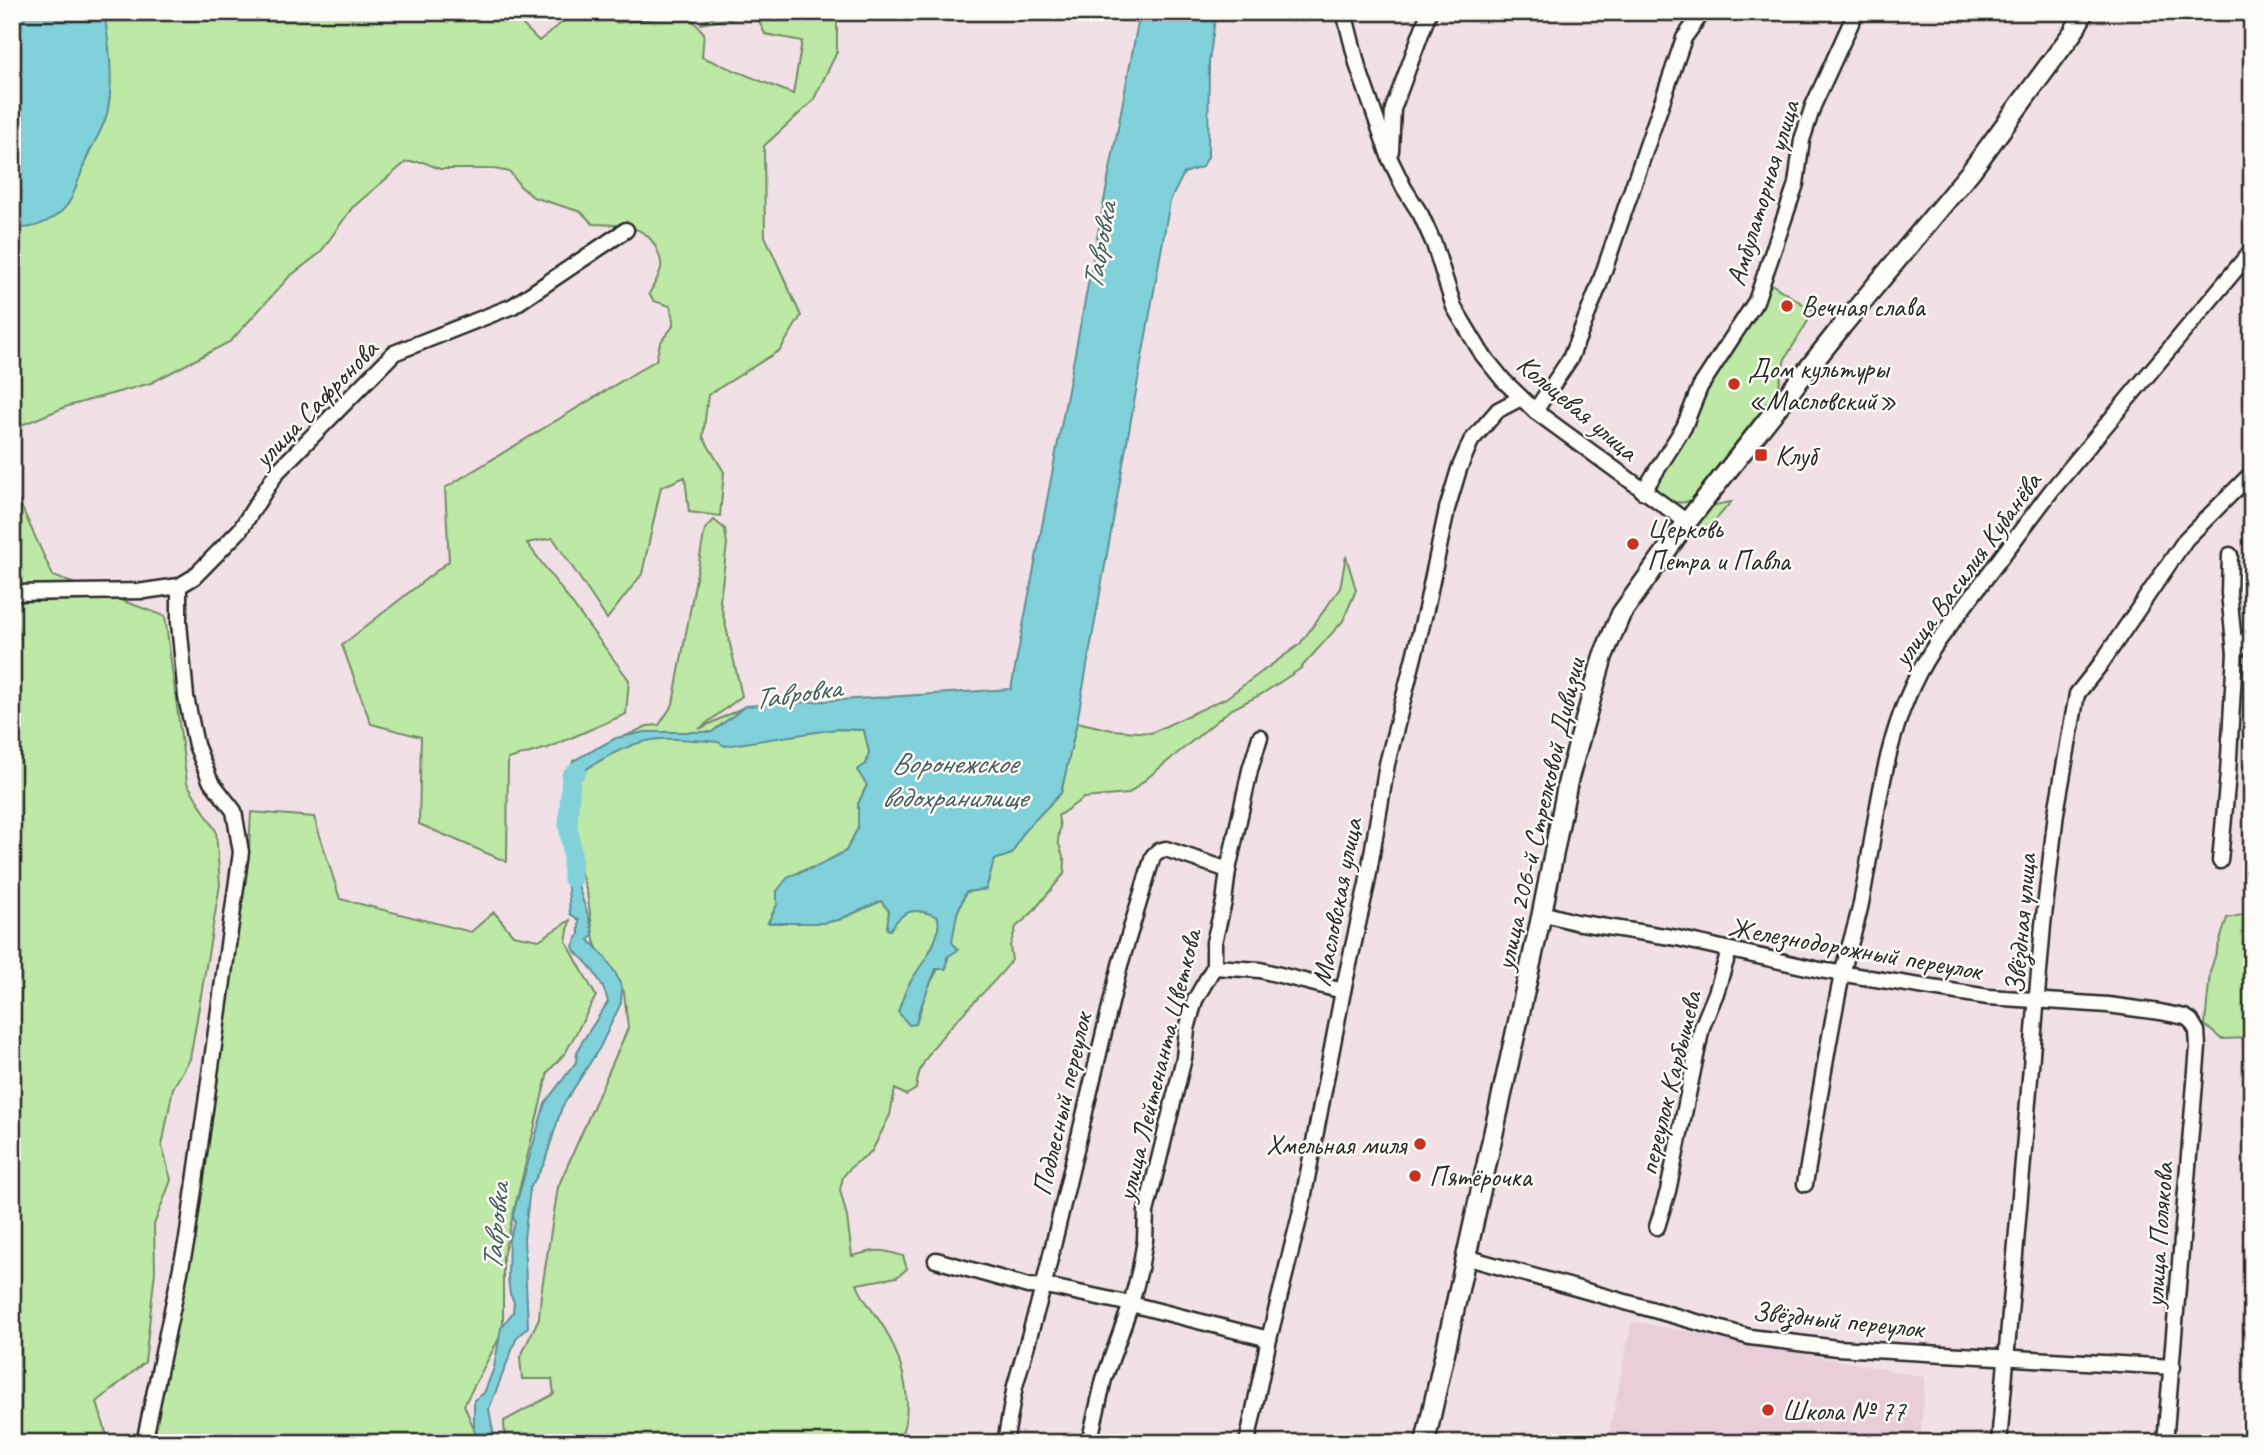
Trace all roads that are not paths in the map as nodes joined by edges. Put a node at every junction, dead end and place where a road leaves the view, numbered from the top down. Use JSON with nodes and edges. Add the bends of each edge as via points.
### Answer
{"nodes":[{"id":1,"x":1344,"y":12,"type":"edge"},
{"id":2,"x":1430,"y":12,"type":"edge"},
{"id":3,"x":1856,"y":12,"type":"edge"},
{"id":4,"x":2084,"y":12,"type":"edge"},
{"id":5,"x":1699,"y":17,"type":"dead end"},
{"id":6,"x":1390,"y":159,"type":"junction"},
{"id":7,"x":626,"y":230,"type":"dead end"},
{"id":8,"x":2252,"y":250,"type":"edge"},
{"id":9,"x":1521,"y":398,"type":"junction"},
{"id":10,"x":1535,"y":411,"type":"junction"},
{"id":11,"x":2252,"y":473,"type":"edge"},
{"id":12,"x":1643,"y":492,"type":"junction"},
{"id":13,"x":1687,"y":522,"type":"junction"},
{"id":14,"x":2230,"y":555,"type":"dead end"},
{"id":15,"x":178,"y":586,"type":"junction"},
{"id":16,"x":12,"y":593,"type":"edge"},
{"id":17,"x":2252,"y":633,"type":"edge"},
{"id":18,"x":2235,"y":653,"type":"junction"},
{"id":19,"x":1261,"y":737,"type":"dead end"},
{"id":20,"x":2220,"y":861,"type":"dead end"},
{"id":21,"x":1228,"y":870,"type":"junction"},
{"id":22,"x":1542,"y":913,"type":"junction"},
{"id":23,"x":1729,"y":951,"type":"junction"},
{"id":24,"x":1214,"y":967,"type":"junction"},
{"id":25,"x":1842,"y":973,"type":"junction"},
{"id":26,"x":1343,"y":991,"type":"junction"},
{"id":27,"x":2037,"y":1002,"type":"junction"},
{"id":28,"x":2197,"y":1031,"type":"joint"},
{"id":29,"x":1805,"y":1184,"type":"dead end"},
{"id":30,"x":1657,"y":1227,"type":"dead end"},
{"id":31,"x":1465,"y":1256,"type":"junction"},
{"id":32,"x":936,"y":1260,"type":"dead end"},
{"id":33,"x":1043,"y":1288,"type":"junction"},
{"id":34,"x":1132,"y":1304,"type":"junction"},
{"id":35,"x":1269,"y":1339,"type":"junction"},
{"id":36,"x":2005,"y":1359,"type":"junction"},
{"id":37,"x":2172,"y":1367,"type":"junction"},
{"id":38,"x":144,"y":1443,"type":"edge"},
{"id":39,"x":1005,"y":1443,"type":"edge"},
{"id":40,"x":1089,"y":1443,"type":"edge"},
{"id":41,"x":1247,"y":1443,"type":"edge"},
{"id":42,"x":1425,"y":1443,"type":"edge"},
{"id":43,"x":1999,"y":1443,"type":"edge"},
{"id":44,"x":2165,"y":1443,"type":"edge"}],
"edges":[{"from":1,"to":6,"type":"street","name":"Кольцевая улица"},
{"from":2,"to":6,"type":"street","name":"Кольцевая улица","via":[[1392,109]]},
{"from":3,"to":12,"type":"street","name":"Амбулаторная улица","via":[[1812,106],[1796,184],[1756,301],[1700,387],[1684,427]]},
{"from":4,"to":13,"type":"main road","name":"улица 206-й Стрелковой Дивизии","via":[[1970,172]]},
{"from":5,"to":10,"type":"street","via":[[1684,38],[1570,359]]},
{"from":6,"to":9,"type":"street","name":"Кольцевая улица","via":[[1434,244],[1454,307],[1482,354]]},
{"from":7,"to":15,"type":"street","name":"улица Сафронова","via":[[513,306],[394,353],[277,472],[240,530],[194,577]]},
{"from":8,"to":25,"type":"street","name":"улица Василия Кубанёва","via":[[2051,491],[1922,664],[1886,761],[1859,909]]},
{"from":9,"to":10,"type":"street","name":"Кольцевая улица"},
{"from":9,"to":26,"type":"street","name":"Масловская улица","via":[[1497,410],[1471,441],[1459,469],[1387,764]]},
{"from":10,"to":12,"type":"street","name":"Кольцевая улица"},
{"from":11,"to":27,"type":"street","name":"Звёздная улица","via":[[2186,538],[2077,694],[2056,813]]},
{"from":12,"to":13,"type":"street","name":"Кольцевая улица"},
{"from":13,"to":22,"type":"main road","name":"улица 206-й Стрелковой Дивизии","via":[[1626,605],[1603,656],[1568,780]]},
{"from":14,"to":18,"type":"street"},
{"from":15,"to":16,"type":"street","via":[[144,591]]},
{"from":15,"to":38,"type":"street","via":[[185,684],[196,745],[210,780],[234,811],[241,852],[187,1239]]},
{"from":17,"to":18,"type":"street"},
{"from":18,"to":20,"type":"street"},
{"from":19,"to":21,"type":"street","name":"улица Лейтенанта Цветкова"},
{"from":21,"to":24,"type":"street","name":"улица Лейтенанта Цветкова","via":[[1213,942]]},
{"from":21,"to":33,"type":"street","name":"Подлесный переулок","via":[[1166,849],[1153,856],[1120,965]]},
{"from":22,"to":23,"type":"street","name":"Железнодорожный переулок"},
{"from":22,"to":31,"type":"main road","name":"улица 206-й Стрелковой Дивизии"},
{"from":23,"to":25,"type":"street","name":"Железнодорожный переулок"},
{"from":23,"to":30,"type":"street","name":"переулок Карбышева","via":[[1702,1027]]},
{"from":24,"to":26,"type":"street","via":[[1260,970]]},
{"from":24,"to":34,"type":"street","name":"улица Лейтенанта Цветкова","via":[[1195,1000],[1186,1030],[1184,1058],[1146,1212]]},
{"from":25,"to":27,"type":"street","name":"Железнодорожный переулок"},
{"from":25,"to":29,"type":"street","name":"улица Василия Кубанёва"},
{"from":26,"to":35,"type":"street","name":"Масловская улица","via":[[1300,1215]]},
{"from":27,"to":28,"type":"street","name":"Железнодорожный переулок","via":[[2160,1012],[2185,1017]]},
{"from":27,"to":36,"type":"street","name":"Звёздная улица"},
{"from":28,"to":37,"type":"street","name":"улица Полякова"},
{"from":31,"to":36,"type":"street","name":"Звёздный переулок","via":[[1750,1336],[1837,1348]]},
{"from":31,"to":42,"type":"main road","name":"улица 206-й Стрелковой Дивизии"},
{"from":32,"to":33,"type":"street"},
{"from":33,"to":34,"type":"street"},
{"from":33,"to":39,"type":"street","name":"Подлесный переулок","via":[[1015,1386]]},
{"from":34,"to":35,"type":"street"},
{"from":34,"to":40,"type":"street","name":"улица Лейтенанта Цветкова","via":[[1104,1380]]},
{"from":35,"to":41,"type":"street","name":"Масловская улица"},
{"from":36,"to":37,"type":"street","name":"Звёздный переулок"},
{"from":36,"to":43,"type":"street","name":"Звёздная улица"},
{"from":37,"to":44,"type":"street","name":"улица Полякова"}]}
